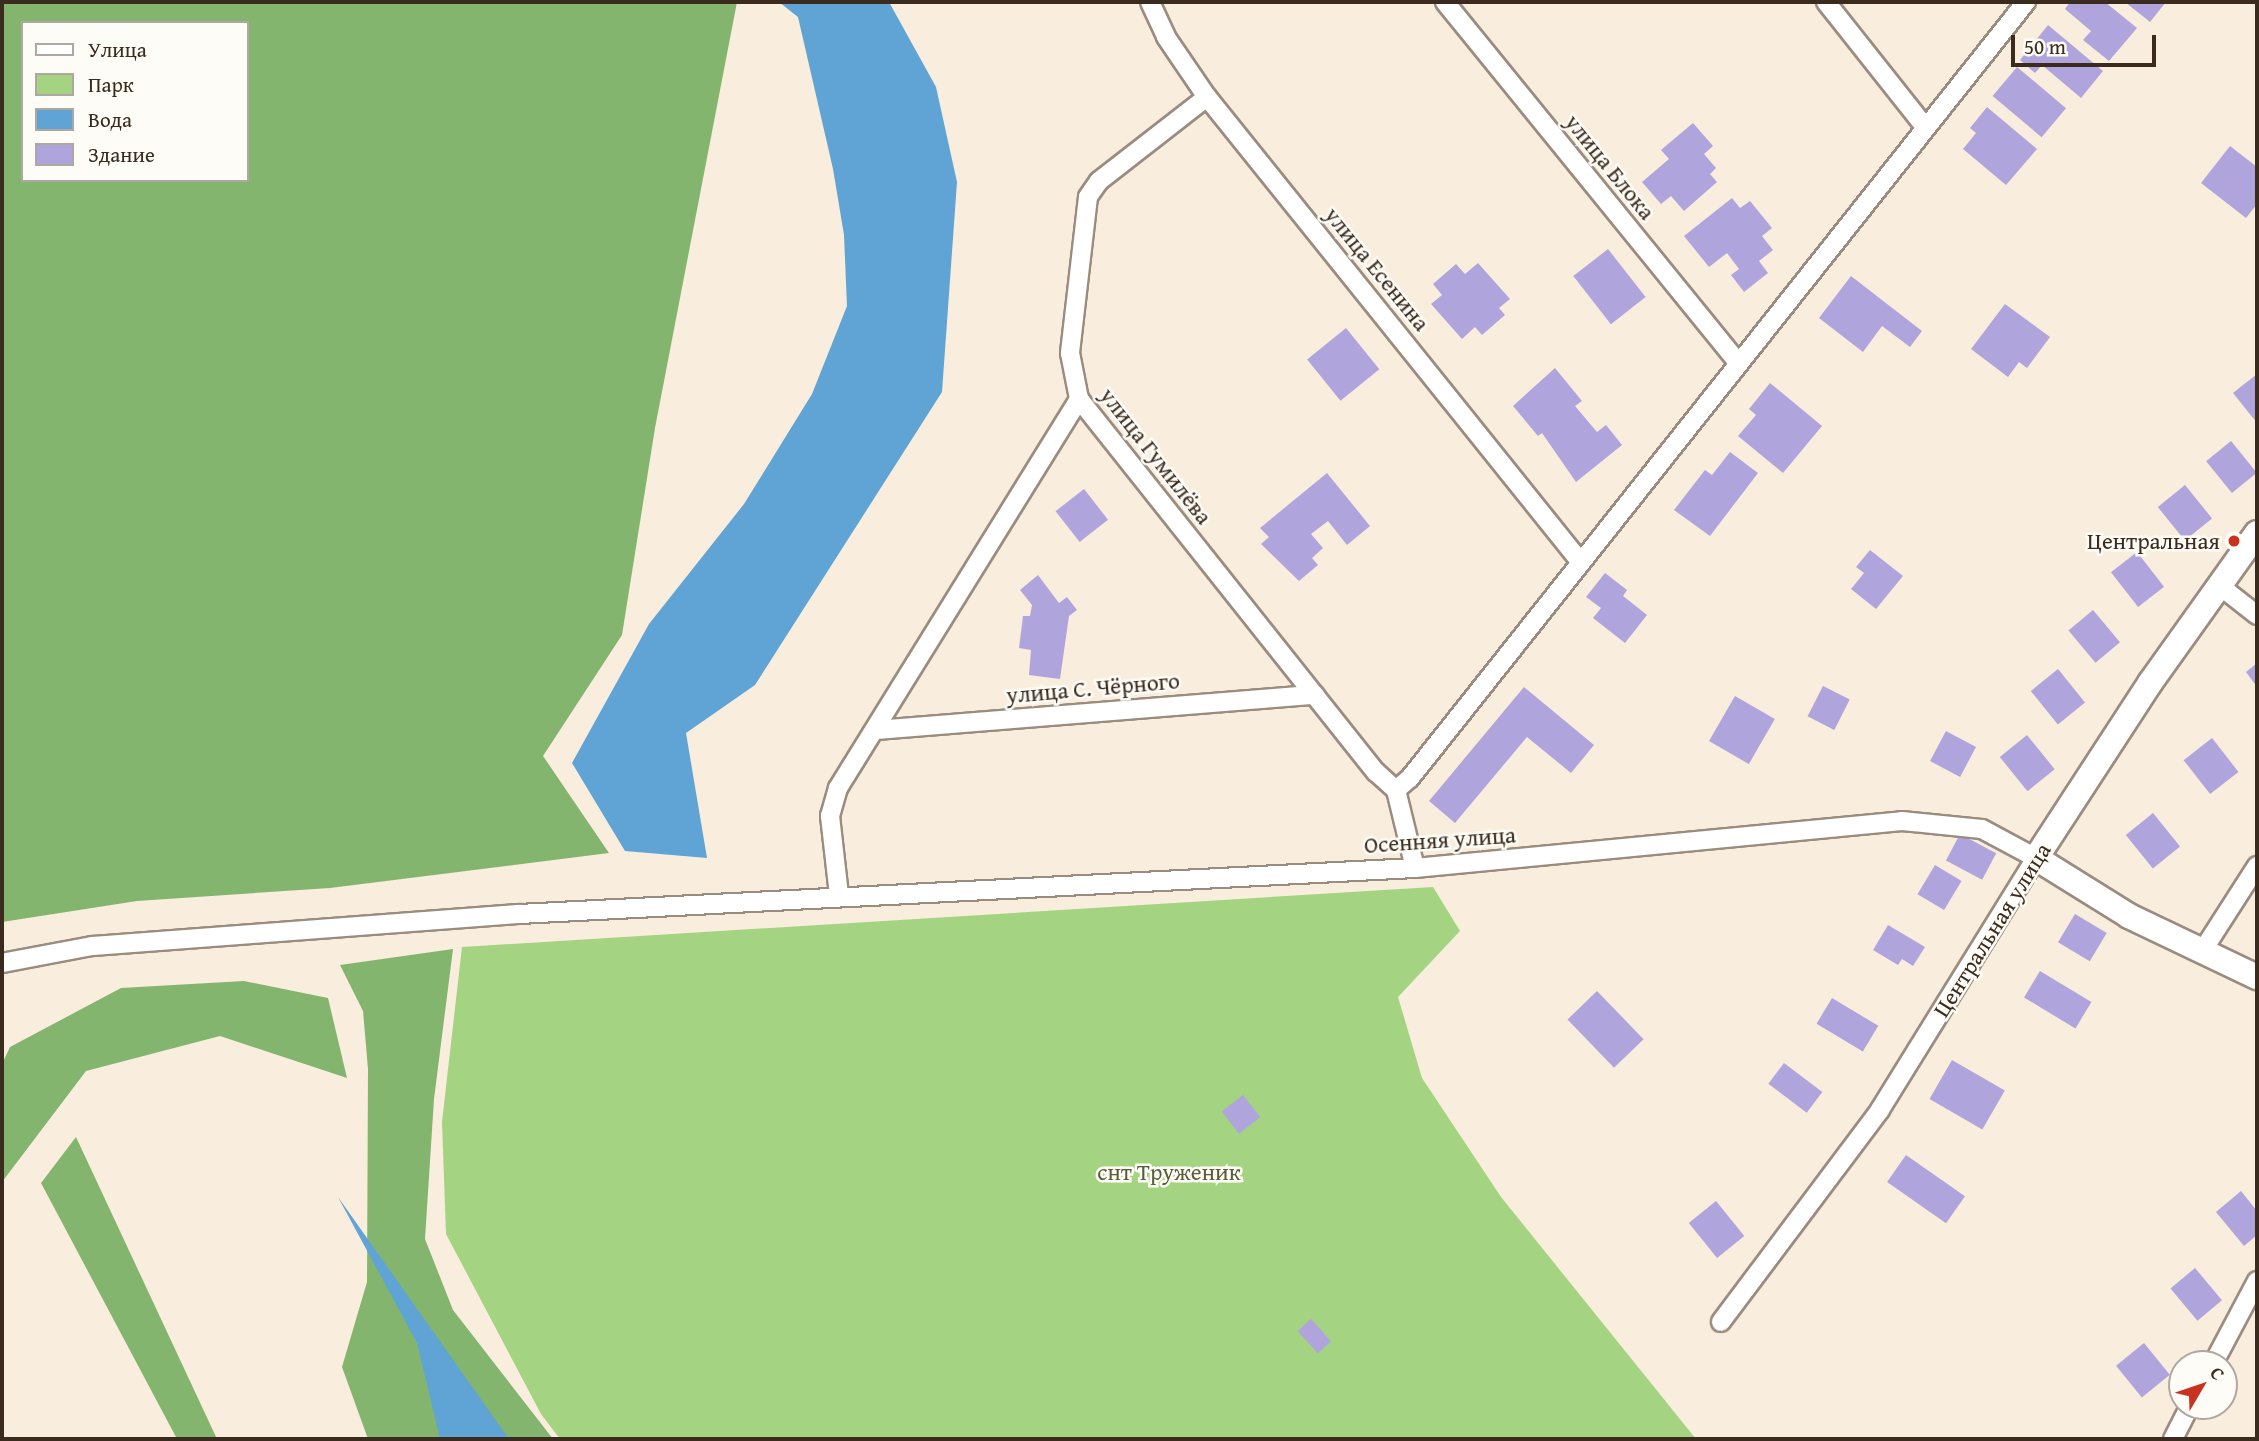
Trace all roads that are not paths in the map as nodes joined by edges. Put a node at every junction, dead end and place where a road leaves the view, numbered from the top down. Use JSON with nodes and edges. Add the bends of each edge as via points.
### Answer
{"nodes":[{"id":1,"x":1150,"y":2,"type":"edge"},
{"id":2,"x":1445,"y":2,"type":"edge"},
{"id":3,"x":1826,"y":2,"type":"edge"},
{"id":4,"x":2026,"y":2,"type":"edge"},
{"id":5,"x":1207,"y":97,"type":"junction"},
{"id":6,"x":1925,"y":127,"type":"junction"},
{"id":7,"x":1738,"y":362,"type":"junction"},
{"id":8,"x":1079,"y":399,"type":"junction"},
{"id":9,"x":2257,"y":533,"type":"edge"},
{"id":10,"x":1579,"y":560,"type":"junction"},
{"id":11,"x":2220,"y":586,"type":"junction"},
{"id":12,"x":2257,"y":615,"type":"edge"},
{"id":13,"x":1314,"y":695,"type":"junction"},
{"id":14,"x":876,"y":730,"type":"junction"},
{"id":15,"x":1396,"y":790,"type":"junction"},
{"id":16,"x":2036,"y":858,"type":"junction"},
{"id":17,"x":2257,"y":866,"type":"edge"},
{"id":18,"x":1415,"y":868,"type":"junction"},
{"id":19,"x":839,"y":895,"type":"junction"},
{"id":20,"x":2203,"y":950,"type":"junction"},
{"id":21,"x":2,"y":963,"type":"edge"},
{"id":22,"x":2257,"y":977,"type":"edge"},
{"id":23,"x":2257,"y":1281,"type":"edge"},
{"id":24,"x":1721,"y":1322,"type":"dead end"},
{"id":25,"x":2220,"y":1350,"type":"edge"},
{"id":26,"x":2183,"y":1420,"type":"edge"},
{"id":27,"x":2173,"y":1439,"type":"edge"}],
"edges":[{"from":1,"to":5,"type":"street","name":"улица Есенина","via":[[1166,37]]},
{"from":2,"to":7,"type":"street","name":"улица Блока"},
{"from":3,"to":6,"type":"street"},
{"from":4,"to":6,"type":"street"},
{"from":5,"to":8,"type":"street","name":"улица Гумилёва","via":[[1099,181],[1088,197],[1070,353]]},
{"from":5,"to":10,"type":"street","name":"улица Есенина"},
{"from":6,"to":7,"type":"street"},
{"from":7,"to":10,"type":"street"},
{"from":8,"to":13,"type":"street","name":"улица Гумилёва"},
{"from":8,"to":14,"type":"street"},
{"from":9,"to":11,"type":"street","name":"Центральная улица"},
{"from":10,"to":15,"type":"street"},
{"from":11,"to":12,"type":"street"},
{"from":11,"to":16,"type":"street","name":"Центральная улица"},
{"from":13,"to":14,"type":"street","name":"улица С. Чёрного"},
{"from":13,"to":15,"type":"street","name":"улица Гумилёва"},
{"from":14,"to":19,"type":"street","via":[[838,788],[830,816]]},
{"from":15,"to":18,"type":"street"},
{"from":16,"to":18,"type":"street","name":"Осенняя улица","via":[[1982,829],[1902,821]]},
{"from":16,"to":20,"type":"street","via":[[2129,916]]},
{"from":16,"to":24,"type":"street","name":"Центральная улица","via":[[1880,1110]]},
{"from":17,"to":20,"type":"street"},
{"from":18,"to":19,"type":"street","name":"Осенняя улица"},
{"from":19,"to":21,"type":"street","name":"Осенняя улица","via":[[92,946]]},
{"from":20,"to":22,"type":"street"},
{"from":23,"to":25,"type":"street"},
{"from":26,"to":27,"type":"street"}]}
